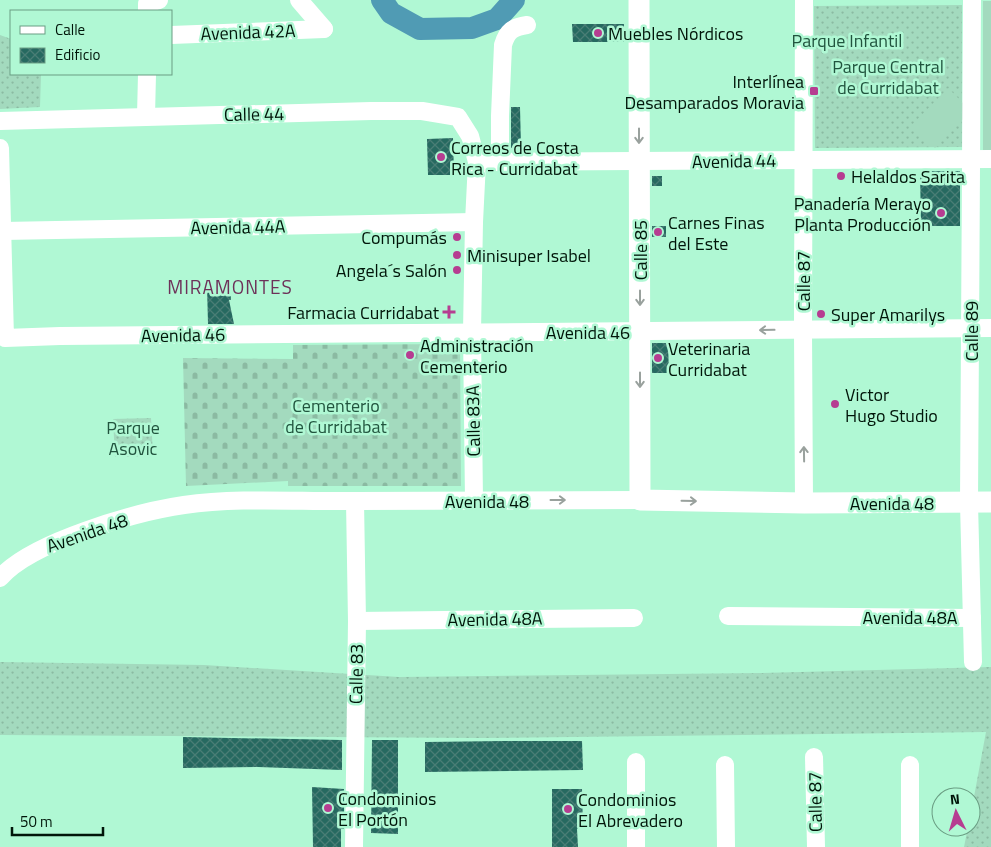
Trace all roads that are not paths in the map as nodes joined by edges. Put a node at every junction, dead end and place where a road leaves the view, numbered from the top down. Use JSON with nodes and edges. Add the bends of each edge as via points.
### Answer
{"nodes":[{"id":1,"x":299,"y":0,"type":"edge"},
{"id":2,"x":639,"y":0,"type":"edge"},
{"id":3,"x":804,"y":0,"type":"edge"},
{"id":4,"x":972,"y":0,"type":"edge"},
{"id":5,"x":527,"y":25,"type":"dead end"},
{"id":6,"x":172,"y":35,"type":"edge"},
{"id":7,"x":147,"y":75,"type":"edge"},
{"id":8,"x":146,"y":116,"type":"junction"},
{"id":9,"x":0,"y":121,"type":"edge"},
{"id":10,"x":0,"y":148,"type":"edge"},
{"id":11,"x":971,"y":159,"type":"junction"},
{"id":12,"x":991,"y":159,"type":"edge"},
{"id":13,"x":803,"y":161,"type":"junction"},
{"id":14,"x":477,"y":162,"type":"junction"},
{"id":15,"x":500,"y":162,"type":"junction"},
{"id":16,"x":640,"y":162,"type":"junction"},
{"id":17,"x":474,"y":222,"type":"junction"},
{"id":18,"x":3,"y":231,"type":"junction"},
{"id":19,"x":1,"y":293,"type":"edge"},
{"id":20,"x":971,"y":328,"type":"junction"},
{"id":21,"x":991,"y":328,"type":"edge"},
{"id":22,"x":803,"y":330,"type":"junction"},
{"id":23,"x":472,"y":332,"type":"junction"},
{"id":24,"x":640,"y":332,"type":"junction"},
{"id":25,"x":640,"y":500,"type":"junction"},
{"id":26,"x":474,"y":501,"type":"junction"},
{"id":27,"x":355,"y":502,"type":"junction"},
{"id":28,"x":991,"y":502,"type":"edge"},
{"id":29,"x":804,"y":503,"type":"junction"},
{"id":30,"x":969,"y":503,"type":"junction"},
{"id":31,"x":0,"y":578,"type":"edge"},
{"id":32,"x":728,"y":616,"type":"dead end"},
{"id":33,"x":634,"y":618,"type":"dead end"},
{"id":34,"x":972,"y":618,"type":"junction"},
{"id":35,"x":357,"y":621,"type":"junction"},
{"id":36,"x":973,"y":662,"type":"dead end"},
{"id":37,"x":814,"y":757,"type":"dead end"},
{"id":38,"x":636,"y":762,"type":"dead end"},
{"id":39,"x":726,"y":765,"type":"dead end"},
{"id":40,"x":910,"y":765,"type":"dead end"},
{"id":41,"x":354,"y":847,"type":"edge"},
{"id":42,"x":636,"y":847,"type":"edge"},
{"id":43,"x":726,"y":847,"type":"edge"},
{"id":44,"x":816,"y":847,"type":"edge"},
{"id":45,"x":910,"y":847,"type":"edge"}],
"edges":[{"from":1,"to":6,"type":"street","name":"Avenida 42A","via":[[324,28]]},
{"from":2,"to":16,"type":"main road","name":"Calle 85","one_way":true},
{"from":3,"to":13,"type":"street","name":"Calle 87"},
{"from":4,"to":11,"type":"street","name":"Calle 89"},
{"from":5,"to":15,"type":"street","via":[[512,28],[503,45]]},
{"from":7,"to":8,"type":"street"},
{"from":8,"to":9,"type":"street","name":"Calle 44"},
{"from":8,"to":14,"type":"street","name":"Calle 44","via":[[371,111],[439,113],[458,117],[470,136]]},
{"from":10,"to":18,"type":"street"},
{"from":11,"to":12,"type":"street","name":"Avenida 44"},
{"from":11,"to":13,"type":"street","name":"Avenida 44"},
{"from":11,"to":20,"type":"street","name":"Calle 89"},
{"from":13,"to":16,"type":"street","name":"Avenida 44"},
{"from":13,"to":22,"type":"street","name":"Calle 87"},
{"from":14,"to":15,"type":"street","name":"Avenida 44"},
{"from":14,"to":17,"type":"street","name":"Calle 83A"},
{"from":15,"to":16,"type":"street","name":"Avenida 44"},
{"from":16,"to":24,"type":"main road","name":"Calle 85","one_way":true},
{"from":17,"to":18,"type":"street","name":"Avenida 44A"},
{"from":17,"to":23,"type":"street","name":"Calle 83A"},
{"from":18,"to":19,"type":"street"},
{"from":19,"to":23,"type":"street","name":"Avenida 46","via":[[5,338]]},
{"from":20,"to":21,"type":"street","name":"Avenida 46"},
{"from":20,"to":22,"type":"street","name":"Avenida 46"},
{"from":20,"to":30,"type":"street","name":"Calle 89"},
{"from":22,"to":24,"type":"street","name":"Avenida 46","one_way":true},
{"from":29,"to":22,"type":"street","name":"Calle 87","one_way":true},
{"from":23,"to":24,"type":"street","name":"Avenida 46"},
{"from":23,"to":26,"type":"street","name":"Calle 83A"},
{"from":24,"to":25,"type":"main road","name":"Calle 85","one_way":true},
{"from":26,"to":25,"type":"street","name":"Avenida 48","one_way":true},
{"from":25,"to":29,"type":"main road","name":"Avenida 48","one_way":true},
{"from":26,"to":27,"type":"street","name":"Avenida 48"},
{"from":27,"to":31,"type":"street","name":"Avenida 48","via":[[184,505],[108,523],[38,550]]},
{"from":27,"to":35,"type":"street","name":"Calle 83"},
{"from":28,"to":30,"type":"main road","name":"Avenida 48"},
{"from":29,"to":30,"type":"main road","name":"Avenida 48"},
{"from":30,"to":34,"type":"street","name":"Calle 89"},
{"from":32,"to":34,"type":"street","name":"Avenida 48A"},
{"from":33,"to":35,"type":"street","name":"Avenida 48A"},
{"from":34,"to":36,"type":"street","name":"Calle 89"},
{"from":35,"to":41,"type":"street","name":"Calle 83"},
{"from":37,"to":44,"type":"street","name":"Calle 87"},
{"from":38,"to":42,"type":"street"},
{"from":39,"to":43,"type":"street"},
{"from":40,"to":45,"type":"street"}]}
